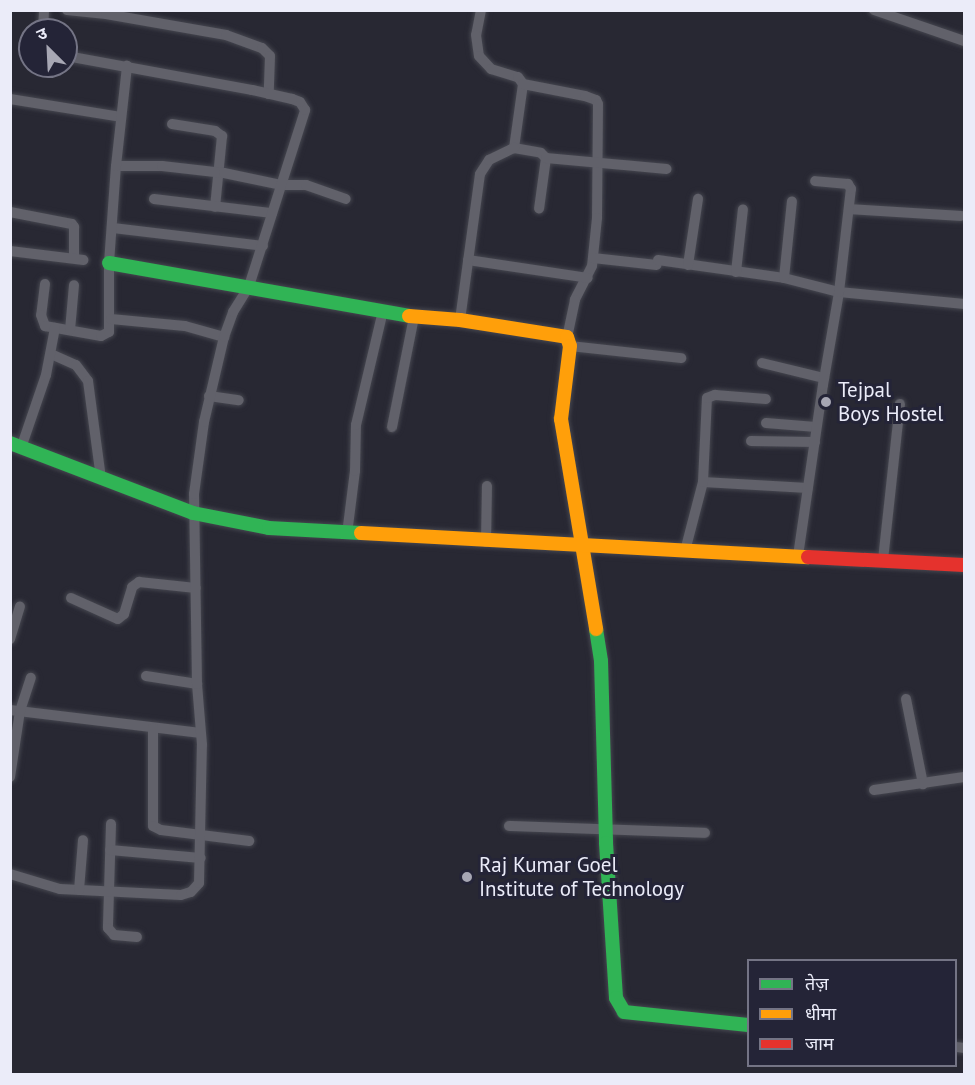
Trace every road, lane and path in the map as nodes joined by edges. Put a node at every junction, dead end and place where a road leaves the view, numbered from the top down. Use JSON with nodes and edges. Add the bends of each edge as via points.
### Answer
{"nodes":[{"id":1,"x":67,"y":10,"type":"edge"},
{"id":2,"x":481,"y":10,"type":"edge"},
{"id":3,"x":874,"y":10,"type":"edge"},
{"id":4,"x":964,"y":41,"type":"edge"},
{"id":5,"x":78,"y":58,"type":"edge"},
{"id":6,"x":127,"y":66,"type":"junction"},
{"id":7,"x":523,"y":84,"type":"junction"},
{"id":8,"x":269,"y":94,"type":"junction"},
{"id":9,"x":10,"y":99,"type":"edge"},
{"id":10,"x":121,"y":117,"type":"junction"},
{"id":11,"x":172,"y":124,"type":"dead end"},
{"id":12,"x":514,"y":148,"type":"junction"},
{"id":13,"x":546,"y":158,"type":"junction"},
{"id":14,"x":598,"y":162,"type":"junction"},
{"id":15,"x":116,"y":166,"type":"junction"},
{"id":16,"x":666,"y":169,"type":"dead end"},
{"id":17,"x":219,"y":173,"type":"junction"},
{"id":18,"x":815,"y":181,"type":"dead end"},
{"id":19,"x":280,"y":185,"type":"junction"},
{"id":20,"x":154,"y":199,"type":"dead end"},
{"id":21,"x":346,"y":199,"type":"dead end"},
{"id":22,"x":698,"y":199,"type":"dead end"},
{"id":23,"x":792,"y":201,"type":"dead end"},
{"id":24,"x":215,"y":207,"type":"junction"},
{"id":25,"x":539,"y":209,"type":"dead end"},
{"id":26,"x":743,"y":209,"type":"dead end"},
{"id":27,"x":849,"y":209,"type":"junction"},
{"id":28,"x":10,"y":212,"type":"edge"},
{"id":29,"x":272,"y":213,"type":"junction"},
{"id":30,"x":961,"y":216,"type":"dead end"},
{"id":31,"x":113,"y":228,"type":"junction"},
{"id":32,"x":263,"y":246,"type":"junction"},
{"id":33,"x":10,"y":251,"type":"edge"},
{"id":34,"x":593,"y":258,"type":"junction"},
{"id":35,"x":468,"y":260,"type":"junction"},
{"id":36,"x":110,"y":263,"type":"junction"},
{"id":37,"x":688,"y":265,"type":"junction"},
{"id":38,"x":736,"y":272,"type":"junction"},
{"id":39,"x":588,"y":278,"type":"junction"},
{"id":40,"x":784,"y":278,"type":"junction"},
{"id":41,"x":45,"y":284,"type":"dead end"},
{"id":42,"x":74,"y":285,"type":"dead end"},
{"id":43,"x":249,"y":286,"type":"junction"},
{"id":44,"x":839,"y":292,"type":"junction"},
{"id":45,"x":964,"y":304,"type":"edge"},
{"id":46,"x":383,"y":311,"type":"junction"},
{"id":47,"x":414,"y":317,"type":"junction"},
{"id":48,"x":111,"y":319,"type":"junction"},
{"id":49,"x":460,"y":320,"type":"junction"},
{"id":50,"x":56,"y":328,"type":"junction"},
{"id":51,"x":70,"y":330,"type":"junction"},
{"id":52,"x":224,"y":337,"type":"junction"},
{"id":53,"x":568,"y":341,"type":"junction"},
{"id":54,"x":51,"y":354,"type":"junction"},
{"id":55,"x":681,"y":358,"type":"dead end"},
{"id":56,"x":762,"y":363,"type":"dead end"},
{"id":57,"x":824,"y":378,"type":"junction"},
{"id":58,"x":209,"y":396,"type":"junction"},
{"id":59,"x":766,"y":399,"type":"dead end"},
{"id":60,"x":239,"y":400,"type":"dead end"},
{"id":61,"x":900,"y":404,"type":"dead end"},
{"id":62,"x":766,"y":423,"type":"dead end"},
{"id":63,"x":392,"y":427,"type":"dead end"},
{"id":64,"x":816,"y":428,"type":"junction"},
{"id":65,"x":751,"y":441,"type":"dead end"},
{"id":66,"x":815,"y":442,"type":"junction"},
{"id":67,"x":16,"y":446,"type":"edge"},
{"id":68,"x":101,"y":479,"type":"junction"},
{"id":69,"x":703,"y":482,"type":"junction"},
{"id":70,"x":486,"y":486,"type":"dead end"},
{"id":71,"x":808,"y":488,"type":"junction"},
{"id":72,"x":193,"y":513,"type":"junction"},
{"id":73,"x":347,"y":534,"type":"junction"},
{"id":74,"x":486,"y":542,"type":"junction"},
{"id":75,"x":584,"y":546,"type":"junction"},
{"id":76,"x":685,"y":551,"type":"junction"},
{"id":77,"x":798,"y":556,"type":"junction"},
{"id":78,"x":883,"y":561,"type":"junction"},
{"id":79,"x":964,"y":565,"type":"edge"},
{"id":80,"x":196,"y":588,"type":"junction"},
{"id":81,"x":71,"y":598,"type":"dead end"},
{"id":82,"x":20,"y":607,"type":"dead end"},
{"id":83,"x":10,"y":639,"type":"edge"},
{"id":84,"x":146,"y":676,"type":"dead end"},
{"id":85,"x":31,"y":678,"type":"dead end"},
{"id":86,"x":198,"y":684,"type":"junction"},
{"id":87,"x":906,"y":699,"type":"dead end"},
{"id":88,"x":15,"y":711,"type":"edge"},
{"id":89,"x":153,"y":728,"type":"junction"},
{"id":90,"x":201,"y":733,"type":"junction"},
{"id":91,"x":10,"y":777,"type":"edge"},
{"id":92,"x":964,"y":777,"type":"edge"},
{"id":93,"x":923,"y":783,"type":"junction"},
{"id":94,"x":874,"y":790,"type":"dead end"},
{"id":95,"x":111,"y":824,"type":"dead end"},
{"id":96,"x":509,"y":826,"type":"dead end"},
{"id":97,"x":606,"y":830,"type":"junction"},
{"id":98,"x":705,"y":833,"type":"dead end"},
{"id":99,"x":200,"y":836,"type":"junction"},
{"id":100,"x":83,"y":840,"type":"dead end"},
{"id":101,"x":249,"y":841,"type":"dead end"},
{"id":102,"x":110,"y":850,"type":"junction"},
{"id":103,"x":201,"y":858,"type":"junction"},
{"id":104,"x":10,"y":874,"type":"edge"},
{"id":105,"x":79,"y":890,"type":"junction"},
{"id":106,"x":108,"y":891,"type":"junction"},
{"id":107,"x":137,"y":937,"type":"dead end"},
{"id":108,"x":747,"y":1025,"type":"edge"}],
"edges":[{"from":1,"to":8,"type":"street","via":[[226,35],[262,48],[270,56]]},
{"from":2,"to":7,"type":"street","via":[[476,35],[479,56],[491,69],[518,77]]},
{"from":3,"to":4,"type":"street"},
{"from":5,"to":6,"type":"street"},
{"from":6,"to":8,"type":"street"},
{"from":6,"to":10,"type":"street"},
{"from":7,"to":12,"type":"street"},
{"from":7,"to":14,"type":"street","via":[[596,100]]},
{"from":8,"to":19,"type":"street","via":[[300,102],[305,110]]},
{"from":9,"to":10,"type":"street"},
{"from":10,"to":15,"type":"street"},
{"from":11,"to":17,"type":"street","via":[[220,133],[223,140]]},
{"from":12,"to":13,"type":"street","via":[[541,153]]},
{"from":12,"to":35,"type":"street","via":[[489,160],[480,174]]},
{"from":13,"to":14,"type":"street"},
{"from":13,"to":25,"type":"street"},
{"from":14,"to":16,"type":"street"},
{"from":14,"to":34,"type":"street"},
{"from":15,"to":17,"type":"street","via":[[162,166]]},
{"from":15,"to":31,"type":"street"},
{"from":17,"to":19,"type":"street"},
{"from":17,"to":24,"type":"street"},
{"from":18,"to":27,"type":"street","via":[[850,186]]},
{"from":19,"to":21,"type":"street","via":[[306,185]]},
{"from":19,"to":29,"type":"street"},
{"from":20,"to":24,"type":"street"},
{"from":22,"to":37,"type":"street"},
{"from":23,"to":40,"type":"street"},
{"from":24,"to":29,"type":"street"},
{"from":26,"to":38,"type":"street"},
{"from":27,"to":30,"type":"street"},
{"from":27,"to":44,"type":"street"},
{"from":28,"to":33,"type":"street","via":[[72,224],[78,259]]},
{"from":29,"to":32,"type":"street"},
{"from":31,"to":32,"type":"street"},
{"from":31,"to":36,"type":"street"},
{"from":32,"to":43,"type":"street"},
{"from":34,"to":37,"type":"street"},
{"from":34,"to":39,"type":"street"},
{"from":35,"to":39,"type":"street"},
{"from":35,"to":49,"type":"street"},
{"from":36,"to":43,"type":"street"},
{"from":36,"to":48,"type":"street"},
{"from":37,"to":38,"type":"street"},
{"from":38,"to":40,"type":"street"},
{"from":39,"to":53,"type":"street","via":[[575,300]]},
{"from":40,"to":44,"type":"street"},
{"from":41,"to":50,"type":"street","via":[[42,321],[45,326]]},
{"from":42,"to":51,"type":"street"},
{"from":43,"to":46,"type":"street"},
{"from":43,"to":52,"type":"street"},
{"from":44,"to":45,"type":"street"},
{"from":44,"to":57,"type":"street"},
{"from":46,"to":47,"type":"street"},
{"from":46,"to":73,"type":"street","via":[[356,425]]},
{"from":47,"to":49,"type":"street"},
{"from":47,"to":63,"type":"street"},
{"from":48,"to":51,"type":"street","via":[[109,332],[101,336]]},
{"from":48,"to":52,"type":"street","via":[[185,326]]},
{"from":49,"to":53,"type":"street"},
{"from":50,"to":51,"type":"street"},
{"from":50,"to":54,"type":"street"},
{"from":52,"to":58,"type":"street"},
{"from":53,"to":55,"type":"street"},
{"from":53,"to":75,"type":"street","via":[[561,420]]},
{"from":54,"to":67,"type":"street"},
{"from":54,"to":68,"type":"street","via":[[76,365],[88,381]]},
{"from":56,"to":57,"type":"street"},
{"from":57,"to":64,"type":"street"},
{"from":58,"to":60,"type":"street"},
{"from":58,"to":72,"type":"street"},
{"from":59,"to":69,"type":"street","via":[[715,395],[707,398]]},
{"from":61,"to":78,"type":"street"},
{"from":62,"to":64,"type":"street"},
{"from":64,"to":66,"type":"street"},
{"from":65,"to":66,"type":"street"},
{"from":66,"to":71,"type":"street"},
{"from":67,"to":68,"type":"street"},
{"from":68,"to":72,"type":"street"},
{"from":69,"to":71,"type":"street"},
{"from":69,"to":76,"type":"street"},
{"from":70,"to":74,"type":"street"},
{"from":71,"to":77,"type":"street"},
{"from":72,"to":73,"type":"street","via":[[269,528]]},
{"from":72,"to":80,"type":"street"},
{"from":73,"to":74,"type":"street"},
{"from":74,"to":75,"type":"street"},
{"from":75,"to":76,"type":"street"},
{"from":75,"to":97,"type":"street","via":[[601,661]]},
{"from":76,"to":77,"type":"street"},
{"from":77,"to":78,"type":"street"},
{"from":78,"to":79,"type":"street"},
{"from":80,"to":81,"type":"street","via":[[139,582],[132,587],[124,614],[118,619]]},
{"from":80,"to":86,"type":"street"},
{"from":82,"to":83,"type":"street"},
{"from":84,"to":86,"type":"street"},
{"from":85,"to":88,"type":"street"},
{"from":86,"to":90,"type":"street"},
{"from":87,"to":93,"type":"street"},
{"from":88,"to":89,"type":"street"},
{"from":88,"to":91,"type":"street"},
{"from":89,"to":90,"type":"street"},
{"from":89,"to":99,"type":"street","via":[[153,826],[161,831]]},
{"from":90,"to":99,"type":"street"},
{"from":92,"to":93,"type":"street"},
{"from":93,"to":94,"type":"street"},
{"from":95,"to":102,"type":"street"},
{"from":96,"to":97,"type":"street"},
{"from":97,"to":98,"type":"street"},
{"from":97,"to":108,"type":"street","via":[[616,998],[624,1012]]},
{"from":99,"to":101,"type":"street"},
{"from":99,"to":103,"type":"street"},
{"from":100,"to":105,"type":"street"},
{"from":102,"to":103,"type":"street"},
{"from":102,"to":106,"type":"street"},
{"from":103,"to":106,"type":"street","via":[[199,883],[190,892],[181,895]]},
{"from":104,"to":105,"type":"street","via":[[43,885]]},
{"from":105,"to":106,"type":"street"},
{"from":106,"to":107,"type":"street","via":[[109,931]]}]}
